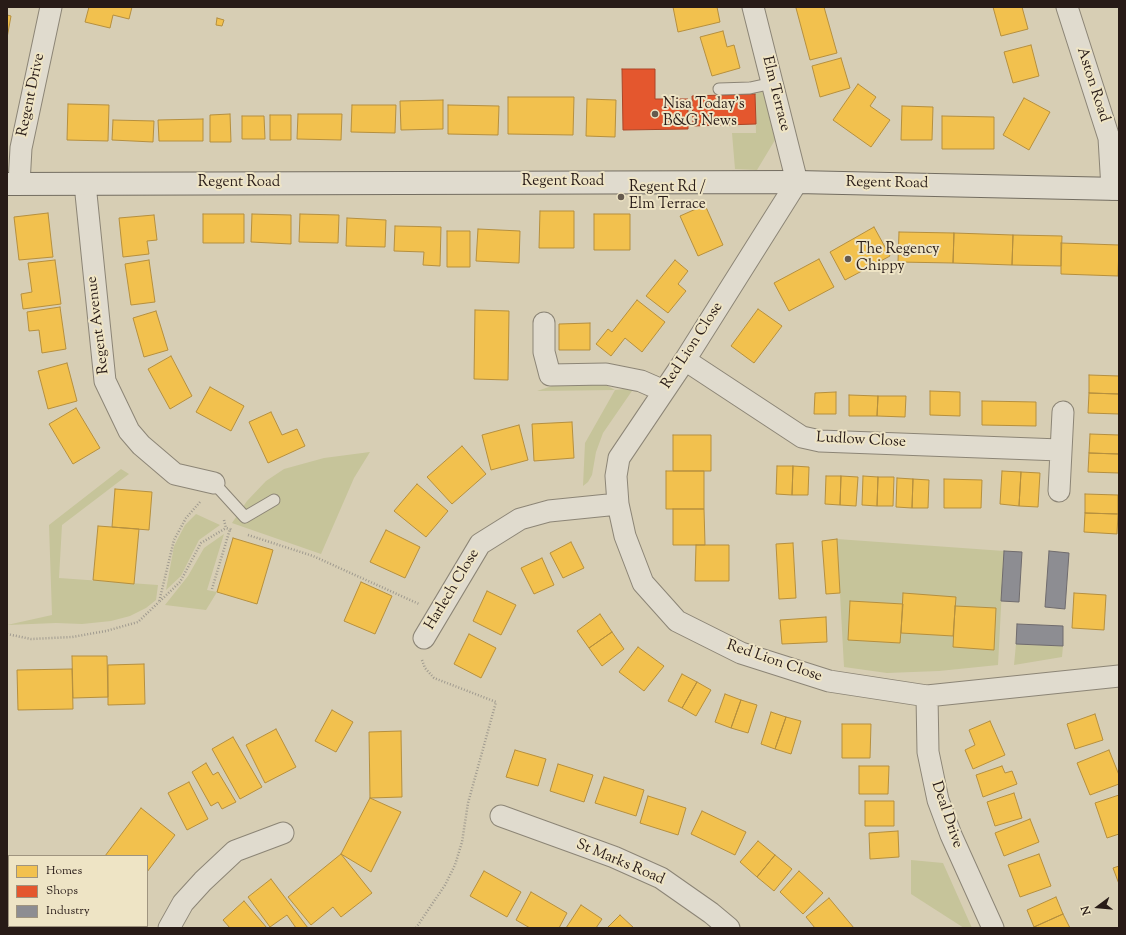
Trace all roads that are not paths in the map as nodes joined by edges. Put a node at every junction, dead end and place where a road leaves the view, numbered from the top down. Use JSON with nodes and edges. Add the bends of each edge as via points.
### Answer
{"nodes":[{"id":1,"x":51,"y":7,"type":"edge"},
{"id":2,"x":753,"y":7,"type":"edge"},
{"id":3,"x":1067,"y":7,"type":"edge"},
{"id":4,"x":773,"y":83,"type":"junction"},
{"id":5,"x":719,"y":89,"type":"dead end"},
{"id":6,"x":797,"y":182,"type":"junction"},
{"id":7,"x":13,"y":184,"type":"edge"},
{"id":8,"x":85,"y":184,"type":"junction"},
{"id":9,"x":1115,"y":189,"type":"edge"},
{"id":10,"x":544,"y":323,"type":"dead end"},
{"id":11,"x":685,"y":360,"type":"junction"},
{"id":12,"x":664,"y":391,"type":"junction"},
{"id":13,"x":1063,"y":412,"type":"dead end"},
{"id":14,"x":1060,"y":450,"type":"junction"},
{"id":15,"x":214,"y":484,"type":"joint"},
{"id":16,"x":1059,"y":491,"type":"dead end"},
{"id":17,"x":274,"y":500,"type":"dead end"},
{"id":18,"x":618,"y":504,"type":"junction"},
{"id":19,"x":423,"y":647,"type":"road end"},
{"id":20,"x":1119,"y":676,"type":"edge"},
{"id":21,"x":927,"y":696,"type":"junction"},
{"id":22,"x":501,"y":816,"type":"dead end"},
{"id":23,"x":284,"y":833,"type":"dead end"},
{"id":24,"x":169,"y":928,"type":"edge"},
{"id":25,"x":729,"y":928,"type":"edge"},
{"id":26,"x":993,"y":928,"type":"edge"}],
"edges":[{"from":1,"to":7,"type":"street","name":"Regent Drive"},
{"from":2,"to":4,"type":"street","name":"Elm Terrace"},
{"from":3,"to":9,"type":"street","name":"Aston Road","via":[[1109,138]]},
{"from":4,"to":5,"type":"lane","via":[[750,88]]},
{"from":4,"to":6,"type":"street","name":"Elm Terrace"},
{"from":6,"to":8,"type":"street","name":"Regent Road"},
{"from":6,"to":9,"type":"street","name":"Regent Road"},
{"from":6,"to":11,"type":"street","name":"Red Lion Close"},
{"from":7,"to":8,"type":"street","name":"Regent Road"},
{"from":8,"to":15,"type":"street","name":"Regent Avenue","via":[[105,381],[129,431],[141,445],[175,474]]},
{"from":10,"to":12,"type":"street","via":[[544,352],[550,375],[606,374],[641,381]]},
{"from":11,"to":12,"type":"street","name":"Red Lion Close"},
{"from":11,"to":14,"type":"street","name":"Ludlow Close","via":[[802,437],[820,441]]},
{"from":12,"to":18,"type":"street","name":"Red Lion Close","via":[[619,458],[616,476]]},
{"from":13,"to":14,"type":"street"},
{"from":14,"to":16,"type":"street"},
{"from":15,"to":17,"type":"lane","via":[[245,517]]},
{"from":18,"to":19,"type":"street","name":"Harlech Close","via":[[549,511],[520,519],[480,544]]},
{"from":18,"to":21,"type":"street","name":"Red Lion Close","via":[[625,536],[643,583],[677,622],[741,653],[829,681]]},
{"from":20,"to":21,"type":"street","name":"Red Lion Close"},
{"from":21,"to":26,"type":"street","name":"Deal Drive","via":[[928,752],[938,800],[951,836]]},
{"from":22,"to":25,"type":"street","name":"St Marks Road","via":[[614,857],[661,878]]},
{"from":23,"to":24,"type":"street","via":[[235,851],[183,903]]}]}
